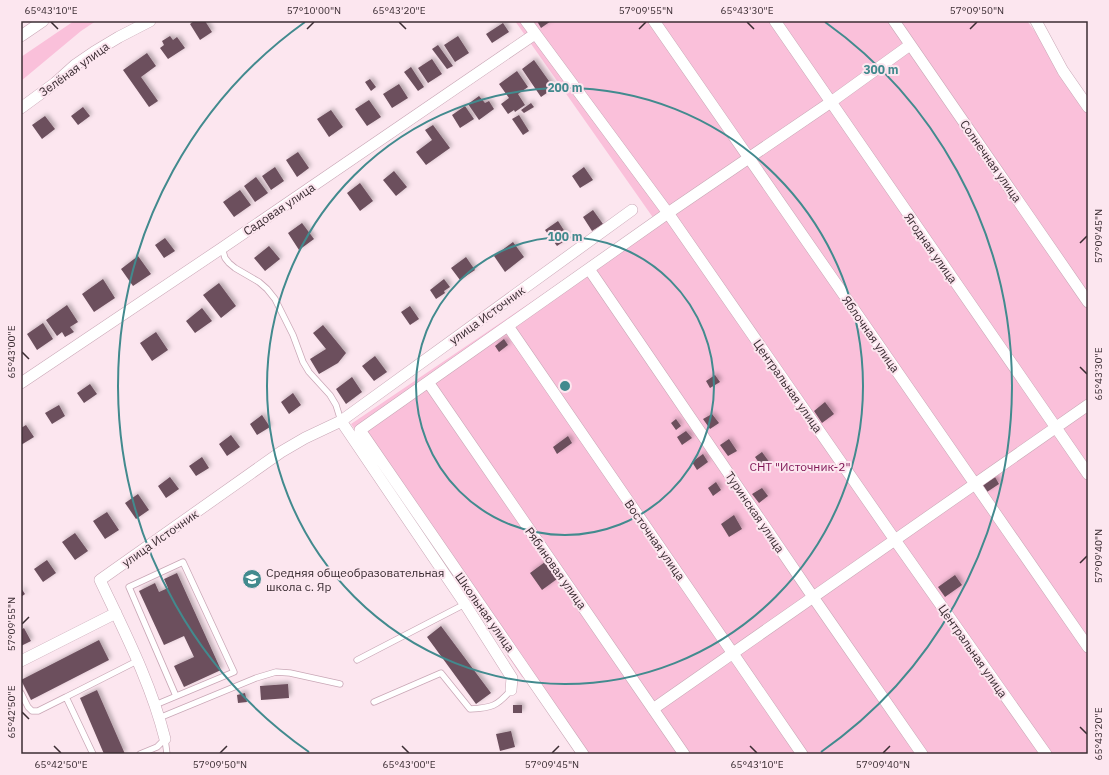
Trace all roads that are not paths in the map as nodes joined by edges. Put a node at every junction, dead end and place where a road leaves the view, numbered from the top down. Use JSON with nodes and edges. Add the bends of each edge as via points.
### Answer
{"nodes":[{"id":1,"x":43,"y":21,"type":"edge"},
{"id":2,"x":150,"y":21,"type":"edge"},
{"id":3,"x":526,"y":21,"type":"edge"},
{"id":4,"x":654,"y":21,"type":"edge"},
{"id":5,"x":775,"y":21,"type":"edge"},
{"id":6,"x":894,"y":21,"type":"edge"},
{"id":7,"x":1036,"y":21,"type":"edge"},
{"id":8,"x":535,"y":34,"type":"junction"},
{"id":9,"x":21,"y":36,"type":"edge"},
{"id":10,"x":910,"y":45,"type":"junction"},
{"id":11,"x":831,"y":102,"type":"junction"},
{"id":12,"x":1088,"y":107,"type":"edge"},
{"id":13,"x":21,"y":108,"type":"edge"},
{"id":14,"x":750,"y":158,"type":"junction"},
{"id":15,"x":632,"y":210,"type":"dead end"},
{"id":16,"x":668,"y":213,"type":"junction"},
{"id":17,"x":222,"y":248,"type":"junction"},
{"id":18,"x":589,"y":269,"type":"junction"},
{"id":19,"x":1088,"y":302,"type":"edge"},
{"id":20,"x":508,"y":326,"type":"junction"},
{"id":21,"x":428,"y":382,"type":"junction"},
{"id":22,"x":21,"y":383,"type":"edge"},
{"id":23,"x":1088,"y":405,"type":"edge"},
{"id":24,"x":341,"y":421,"type":"junction"},
{"id":25,"x":1056,"y":428,"type":"junction"},
{"id":26,"x":1088,"y":474,"type":"edge"},
{"id":27,"x":975,"y":484,"type":"junction"},
{"id":28,"x":895,"y":540,"type":"junction"},
{"id":29,"x":813,"y":597,"type":"junction"},
{"id":30,"x":465,"y":604,"type":"junction"},
{"id":31,"x":116,"y":613,"type":"junction"},
{"id":32,"x":1088,"y":647,"type":"edge"},
{"id":33,"x":733,"y":653,"type":"junction"},
{"id":34,"x":357,"y":660,"type":"dead end"},
{"id":35,"x":21,"y":661,"type":"edge"},
{"id":36,"x":137,"y":661,"type":"junction"},
{"id":37,"x":340,"y":684,"type":"dead end"},
{"id":38,"x":512,"y":690,"type":"joint"},
{"id":39,"x":21,"y":693,"type":"edge"},
{"id":40,"x":66,"y":696,"type":"junction"},
{"id":41,"x":176,"y":696,"type":"junction"},
{"id":42,"x":374,"y":702,"type":"dead end"},
{"id":43,"x":155,"y":705,"type":"junction"},
{"id":44,"x":653,"y":709,"type":"junction"},
{"id":45,"x":159,"y":718,"type":"junction"},
{"id":46,"x":165,"y":739,"type":"junction"},
{"id":47,"x":93,"y":754,"type":"edge"},
{"id":48,"x":140,"y":754,"type":"edge"},
{"id":49,"x":167,"y":754,"type":"edge"},
{"id":50,"x":584,"y":754,"type":"edge"},
{"id":51,"x":684,"y":754,"type":"edge"},
{"id":52,"x":802,"y":754,"type":"edge"},
{"id":53,"x":922,"y":754,"type":"edge"},
{"id":54,"x":1046,"y":754,"type":"edge"}],
"edges":[{"from":1,"to":9,"type":"street"},
{"from":2,"to":13,"type":"street","name":"Зелёная улица","via":[[94,52]]},
{"from":3,"to":8,"type":"street","name":"Центральная улица"},
{"from":4,"to":14,"type":"street","name":"Яблочная улица"},
{"from":5,"to":11,"type":"street","name":"Ягодная улица"},
{"from":6,"to":10,"type":"street","name":"Солнечная улица"},
{"from":7,"to":12,"type":"street","via":[[1062,71]]},
{"from":8,"to":16,"type":"street","name":"Центральная улица"},
{"from":8,"to":17,"type":"street","name":"Садовая улица"},
{"from":10,"to":11,"type":"street"},
{"from":10,"to":19,"type":"street","name":"Солнечная улица"},
{"from":11,"to":14,"type":"street"},
{"from":11,"to":25,"type":"street","name":"Ягодная улица"},
{"from":14,"to":16,"type":"street"},
{"from":14,"to":27,"type":"street","name":"Яблочная улица"},
{"from":15,"to":24,"type":"street","name":"улица Источник"},
{"from":16,"to":18,"type":"street"},
{"from":16,"to":28,"type":"street","name":"Центральная улица"},
{"from":17,"to":22,"type":"street","name":"Садовая улица"},
{"from":17,"to":24,"type":"lane","via":[[229,263],[259,282],[276,299],[303,362],[330,395]]},
{"from":18,"to":20,"type":"street"},
{"from":18,"to":29,"type":"street","name":"Туринская улица"},
{"from":20,"to":21,"type":"street"},
{"from":20,"to":33,"type":"street","name":"Восточная улица"},
{"from":21,"to":44,"type":"street","name":"Рябиновая улица"},
{"from":21,"to":50,"type":"street","name":"Школьная улица","via":[[360,430]]},
{"from":23,"to":25,"type":"street"},
{"from":24,"to":30,"type":"street"},
{"from":24,"to":31,"type":"street","name":"улица Источник","via":[[282,452],[100,580]]},
{"from":25,"to":26,"type":"street","name":"Ягодная улица"},
{"from":25,"to":27,"type":"street"},
{"from":27,"to":28,"type":"street"},
{"from":27,"to":32,"type":"street","name":"Яблочная улица"},
{"from":28,"to":29,"type":"street"},
{"from":28,"to":54,"type":"street","name":"Центральная улица"},
{"from":29,"to":33,"type":"street"},
{"from":29,"to":53,"type":"street","name":"Туринская улица"},
{"from":30,"to":34,"type":"lane"},
{"from":30,"to":38,"type":"street","via":[[512,678]]},
{"from":31,"to":35,"type":"street"},
{"from":31,"to":36,"type":"street"},
{"from":33,"to":44,"type":"street"},
{"from":33,"to":52,"type":"street","name":"Восточная улица"},
{"from":36,"to":40,"type":"lane"},
{"from":36,"to":43,"type":"street"},
{"from":37,"to":45,"type":"lane","via":[[276,672]]},
{"from":38,"to":42,"type":"lane","via":[[501,701],[486,708],[470,709],[441,673]]},
{"from":39,"to":40,"type":"lane","via":[[32,711],[38,711]]},
{"from":40,"to":47,"type":"lane"},
{"from":41,"to":41,"type":"lane","via":[[234,672],[183,562],[129,587]]},
{"from":41,"to":43,"type":"lane"},
{"from":43,"to":45,"type":"street"},
{"from":44,"to":51,"type":"street","name":"Рябиновая улица"},
{"from":45,"to":46,"type":"street"},
{"from":46,"to":48,"type":"lane","via":[[158,747]]},
{"from":46,"to":49,"type":"lane"}]}
